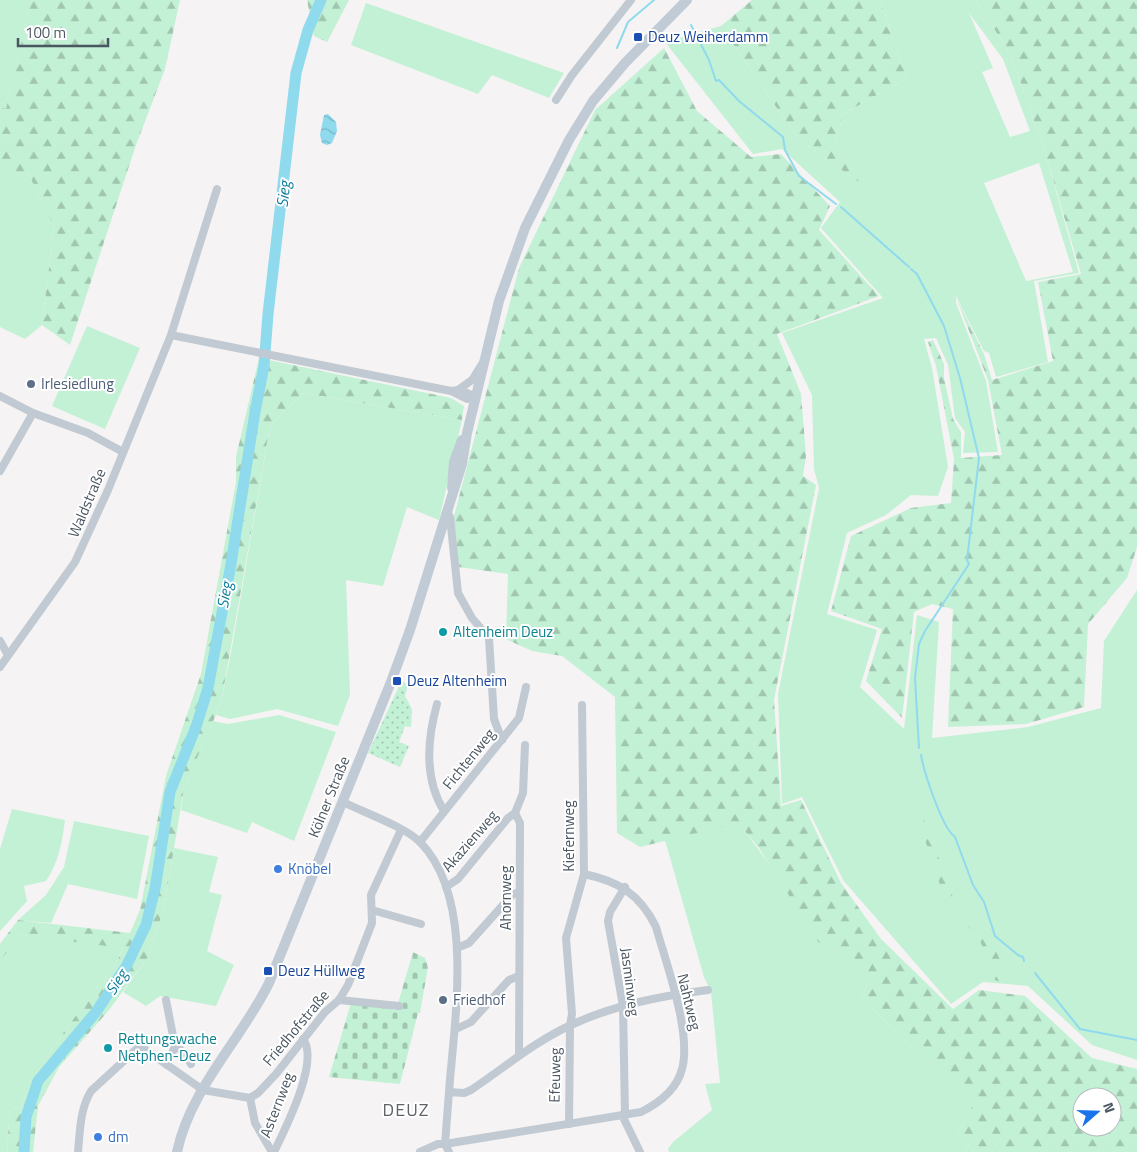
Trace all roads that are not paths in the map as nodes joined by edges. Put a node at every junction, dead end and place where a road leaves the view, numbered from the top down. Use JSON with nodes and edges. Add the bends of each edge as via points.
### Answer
{"nodes":[{"id":1,"x":631,"y":0,"type":"edge"},
{"id":2,"x":687,"y":0,"type":"edge"},
{"id":3,"x":556,"y":100,"type":"dead end"},
{"id":4,"x":217,"y":189,"type":"dead end"},
{"id":5,"x":171,"y":335,"type":"junction"},
{"id":6,"x":484,"y":360,"type":"junction"},
{"id":7,"x":454,"y":391,"type":"junction"},
{"id":8,"x":0,"y":396,"type":"edge"},
{"id":9,"x":476,"y":397,"type":"junction"},
{"id":10,"x":33,"y":413,"type":"junction"},
{"id":11,"x":123,"y":452,"type":"junction"},
{"id":12,"x":0,"y":471,"type":"edge"},
{"id":13,"x":447,"y":511,"type":"junction"},
{"id":14,"x":0,"y":641,"type":"edge"},
{"id":15,"x":8,"y":655,"type":"junction"},
{"id":16,"x":0,"y":667,"type":"edge"},
{"id":17,"x":526,"y":687,"type":"dead end"},
{"id":18,"x":437,"y":704,"type":"dead end"},
{"id":19,"x":582,"y":705,"type":"dead end"},
{"id":20,"x":502,"y":740,"type":"junction"},
{"id":21,"x":525,"y":745,"type":"dead end"},
{"id":22,"x":343,"y":802,"type":"junction"},
{"id":23,"x":444,"y":811,"type":"junction"},
{"id":24,"x":515,"y":813,"type":"junction"},
{"id":25,"x":401,"y":830,"type":"junction"},
{"id":26,"x":420,"y":842,"type":"junction"},
{"id":27,"x":584,"y":874,"type":"junction"},
{"id":28,"x":446,"y":887,"type":"junction"},
{"id":29,"x":625,"y":887,"type":"junction"},
{"id":30,"x":518,"y":892,"type":"junction"},
{"id":31,"x":372,"y":910,"type":"junction"},
{"id":32,"x":421,"y":924,"type":"dead end"},
{"id":33,"x":457,"y":948,"type":"junction"},
{"id":34,"x":518,"y":976,"type":"junction"},
{"id":35,"x":708,"y":990,"type":"dead end"},
{"id":36,"x":674,"y":994,"type":"junction"},
{"id":37,"x":166,"y":1000,"type":"dead end"},
{"id":38,"x":339,"y":1000,"type":"junction"},
{"id":39,"x":399,"y":1006,"type":"dead end"},
{"id":40,"x":623,"y":1006,"type":"junction"},
{"id":41,"x":570,"y":1025,"type":"junction"},
{"id":42,"x":456,"y":1029,"type":"junction"},
{"id":43,"x":303,"y":1039,"type":"junction"},
{"id":44,"x":175,"y":1046,"type":"junction"},
{"id":45,"x":519,"y":1055,"type":"junction"},
{"id":46,"x":191,"y":1064,"type":"dead end"},
{"id":47,"x":167,"y":1065,"type":"junction"},
{"id":48,"x":203,"y":1090,"type":"junction"},
{"id":49,"x":449,"y":1092,"type":"junction"},
{"id":50,"x":250,"y":1098,"type":"junction"},
{"id":51,"x":624,"y":1115,"type":"junction"},
{"id":52,"x":569,"y":1124,"type":"junction"},
{"id":53,"x":445,"y":1144,"type":"junction"},
{"id":54,"x":78,"y":1152,"type":"edge"},
{"id":55,"x":177,"y":1152,"type":"edge"},
{"id":56,"x":273,"y":1152,"type":"edge"},
{"id":57,"x":420,"y":1152,"type":"edge"},
{"id":58,"x":449,"y":1152,"type":"edge"},
{"id":59,"x":640,"y":1152,"type":"edge"}],
"edges":[{"from":1,"to":3,"type":"street"},
{"from":2,"to":6,"type":"main road","name":"Kölner Straße","via":[[625,63],[592,101],[578,123],[544,188],[509,269]]},
{"from":4,"to":5,"type":"street","name":"Waldstraße"},
{"from":5,"to":7,"type":"street"},
{"from":5,"to":11,"type":"street","name":"Waldstraße"},
{"from":6,"to":7,"type":"street","via":[[472,380]]},
{"from":6,"to":9,"type":"main road","name":"Kölner Straße"},
{"from":7,"to":9,"type":"street","via":[[467,399]]},
{"from":8,"to":10,"type":"street"},
{"from":9,"to":13,"type":"main road","name":"Kölner Straße","via":[[467,432],[454,462]]},
{"from":10,"to":11,"type":"street","via":[[88,433]]},
{"from":10,"to":12,"type":"street"},
{"from":11,"to":15,"type":"street","name":"Waldstraße","via":[[75,562]]},
{"from":13,"to":20,"type":"street","via":[[458,593],[472,618],[489,638],[494,719]]},
{"from":13,"to":22,"type":"main road","name":"Kölner Straße","via":[[396,670]]},
{"from":14,"to":15,"type":"street"},
{"from":15,"to":16,"type":"street","name":"Waldstraße"},
{"from":17,"to":20,"type":"street","name":"Fichtenweg","via":[[522,712]]},
{"from":18,"to":23,"type":"street","via":[[428,768]]},
{"from":19,"to":27,"type":"street","name":"Kiefernweg"},
{"from":20,"to":23,"type":"street","name":"Fichtenweg"},
{"from":21,"to":24,"type":"street","via":[[523,793]]},
{"from":22,"to":25,"type":"street"},
{"from":22,"to":48,"type":"main road","name":"Kölner Straße","via":[[261,999]]},
{"from":23,"to":26,"type":"street","name":"Fichtenweg"},
{"from":24,"to":28,"type":"street","name":"Akazienweg","via":[[458,880]]},
{"from":24,"to":30,"type":"street","name":"Ahornweg","via":[[520,823]]},
{"from":25,"to":26,"type":"street"},
{"from":25,"to":31,"type":"street","name":"Friedhofstraße","via":[[370,895]]},
{"from":26,"to":28,"type":"street","via":[[435,862]]},
{"from":27,"to":29,"type":"street","name":"Nahtweg"},
{"from":27,"to":41,"type":"street","name":"Kiefernweg","via":[[566,938],[572,1014]]},
{"from":28,"to":33,"type":"street"},
{"from":29,"to":36,"type":"street","name":"Nahtweg","via":[[644,906],[656,926]]},
{"from":29,"to":40,"type":"street","name":"Jasminweg","via":[[610,912],[608,922]]},
{"from":30,"to":33,"type":"street","via":[[469,943]]},
{"from":30,"to":34,"type":"street","name":"Ahornweg"},
{"from":31,"to":32,"type":"street"},
{"from":31,"to":38,"type":"street","name":"Friedhofstraße","via":[[372,923],[358,964]]},
{"from":33,"to":42,"type":"street"},
{"from":34,"to":42,"type":"street","via":[[509,980],[471,1022]]},
{"from":34,"to":45,"type":"street","name":"Ahornweg"},
{"from":35,"to":36,"type":"street"},
{"from":36,"to":40,"type":"street"},
{"from":36,"to":51,"type":"street","name":"Nahtweg","via":[[685,1042],[682,1069],[675,1085],[654,1105],[641,1112]]},
{"from":37,"to":44,"type":"street"},
{"from":38,"to":39,"type":"street"},
{"from":38,"to":43,"type":"street","name":"Friedhofstraße"},
{"from":40,"to":41,"type":"street"},
{"from":40,"to":51,"type":"street","name":"Jasminweg"},
{"from":41,"to":45,"type":"street"},
{"from":41,"to":52,"type":"street","name":"Efeuweg"},
{"from":42,"to":49,"type":"street"},
{"from":43,"to":50,"type":"street","name":"Friedhofstraße","via":[[276,1074]]},
{"from":43,"to":56,"type":"street","name":"Asternweg","via":[[308,1045],[303,1078],[291,1116]]},
{"from":44,"to":46,"type":"street","via":[[185,1053]]},
{"from":44,"to":47,"type":"street"},
{"from":45,"to":49,"type":"street","via":[[471,1090]]},
{"from":47,"to":48,"type":"street"},
{"from":47,"to":54,"type":"street","via":[[140,1046],[92,1092],[84,1107]]},
{"from":48,"to":50,"type":"street"},
{"from":48,"to":55,"type":"main road","name":"Kölner Straße","via":[[184,1128]]},
{"from":49,"to":53,"type":"street"},
{"from":50,"to":56,"type":"street","via":[[255,1123]]},
{"from":51,"to":52,"type":"street","name":"Nahtweg"},
{"from":51,"to":59,"type":"street"},
{"from":52,"to":53,"type":"street","name":"Nahtweg"},
{"from":53,"to":57,"type":"street","name":"Nahtweg"},
{"from":53,"to":58,"type":"street"}]}
